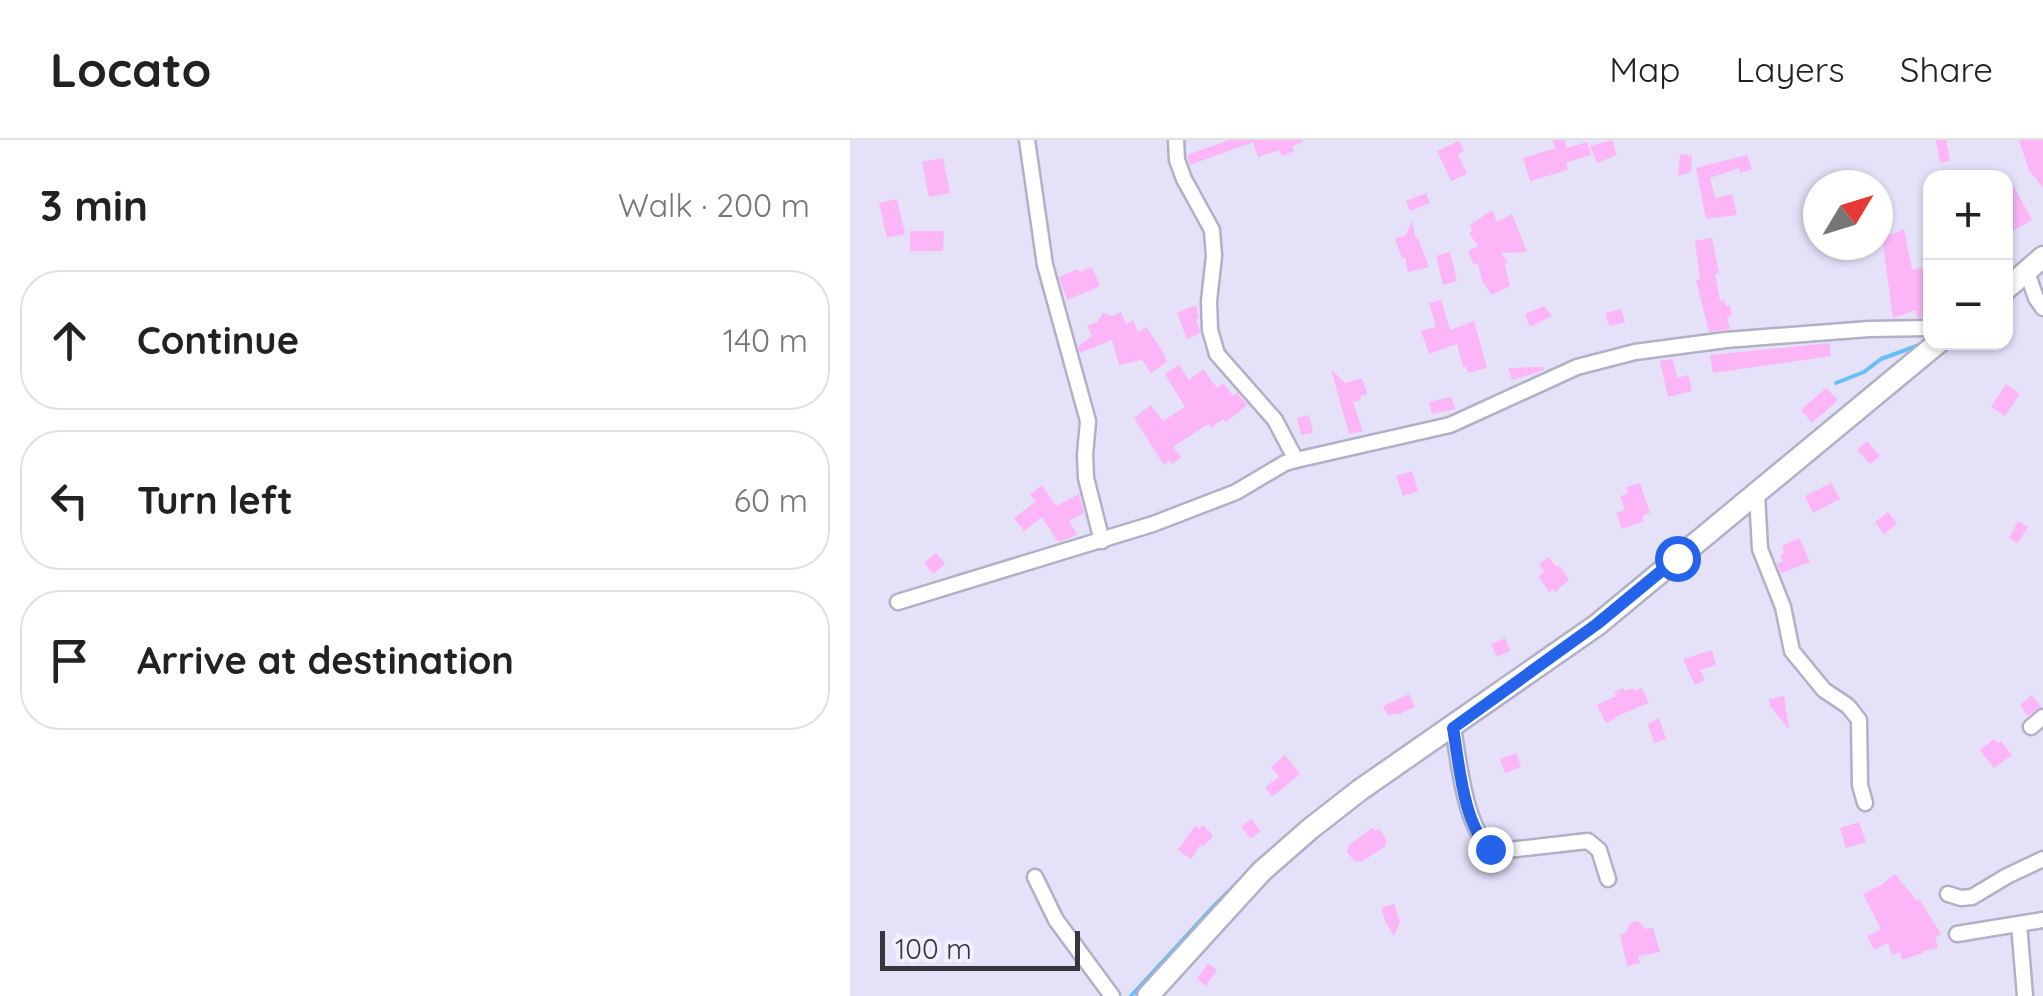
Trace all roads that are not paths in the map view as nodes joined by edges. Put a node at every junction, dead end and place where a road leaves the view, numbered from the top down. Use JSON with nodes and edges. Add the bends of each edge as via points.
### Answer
{"nodes":[{"id":1,"x":1028,"y":140,"type":"edge"},
{"id":2,"x":1176,"y":140,"type":"edge"},
{"id":3,"x":2038,"y":264,"type":"edge"},
{"id":4,"x":2013,"y":283,"type":"edge"},
{"id":5,"x":2040,"y":303,"type":"edge"},
{"id":6,"x":1923,"y":328,"type":"edge"},
{"id":7,"x":1929,"y":350,"type":"edge"},
{"id":8,"x":1296,"y":460,"type":"junction"},
{"id":9,"x":1757,"y":494,"type":"junction"},
{"id":10,"x":1102,"y":542,"type":"junction"},
{"id":11,"x":898,"y":602,"type":"dead end"},
{"id":12,"x":1453,"y":728,"type":"junction"},
{"id":13,"x":1865,"y":804,"type":"dead end"},
{"id":14,"x":2043,"y":860,"type":"edge"},
{"id":15,"x":1035,"y":877,"type":"dead end"},
{"id":16,"x":1608,"y":879,"type":"dead end"},
{"id":17,"x":1948,"y":894,"type":"dead end"},
{"id":18,"x":2043,"y":920,"type":"edge"},
{"id":19,"x":2019,"y":924,"type":"junction"},
{"id":20,"x":1956,"y":934,"type":"dead end"},
{"id":21,"x":1112,"y":996,"type":"edge"},
{"id":22,"x":1148,"y":996,"type":"edge"},
{"id":23,"x":2025,"y":996,"type":"edge"}],
"edges":[{"from":1,"to":10,"type":"street","via":[[1045,265],[1088,420],[1086,478]]},
{"from":2,"to":8,"type":"street","via":[[1184,179],[1212,230],[1210,330],[1217,354],[1274,420]]},
{"from":3,"to":4,"type":"street"},
{"from":3,"to":5,"type":"street"},
{"from":6,"to":8,"type":"street","via":[[1636,352],[1577,366],[1450,424]]},
{"from":7,"to":9,"type":"street"},
{"from":8,"to":10,"type":"street","via":[[1236,492]]},
{"from":9,"to":12,"type":"street","via":[[1597,624]]},
{"from":9,"to":13,"type":"street","via":[[1760,549],[1792,651],[1858,720]]},
{"from":10,"to":11,"type":"street"},
{"from":12,"to":16,"type":"street","via":[[1467,804],[1490,849],[1588,840],[1599,850]]},
{"from":12,"to":22,"type":"street","via":[[1360,790],[1262,871]]},
{"from":14,"to":17,"type":"street","via":[[1972,897]]},
{"from":15,"to":21,"type":"street","via":[[1056,920]]},
{"from":18,"to":19,"type":"street"},
{"from":19,"to":20,"type":"street"},
{"from":19,"to":23,"type":"street"}]}
